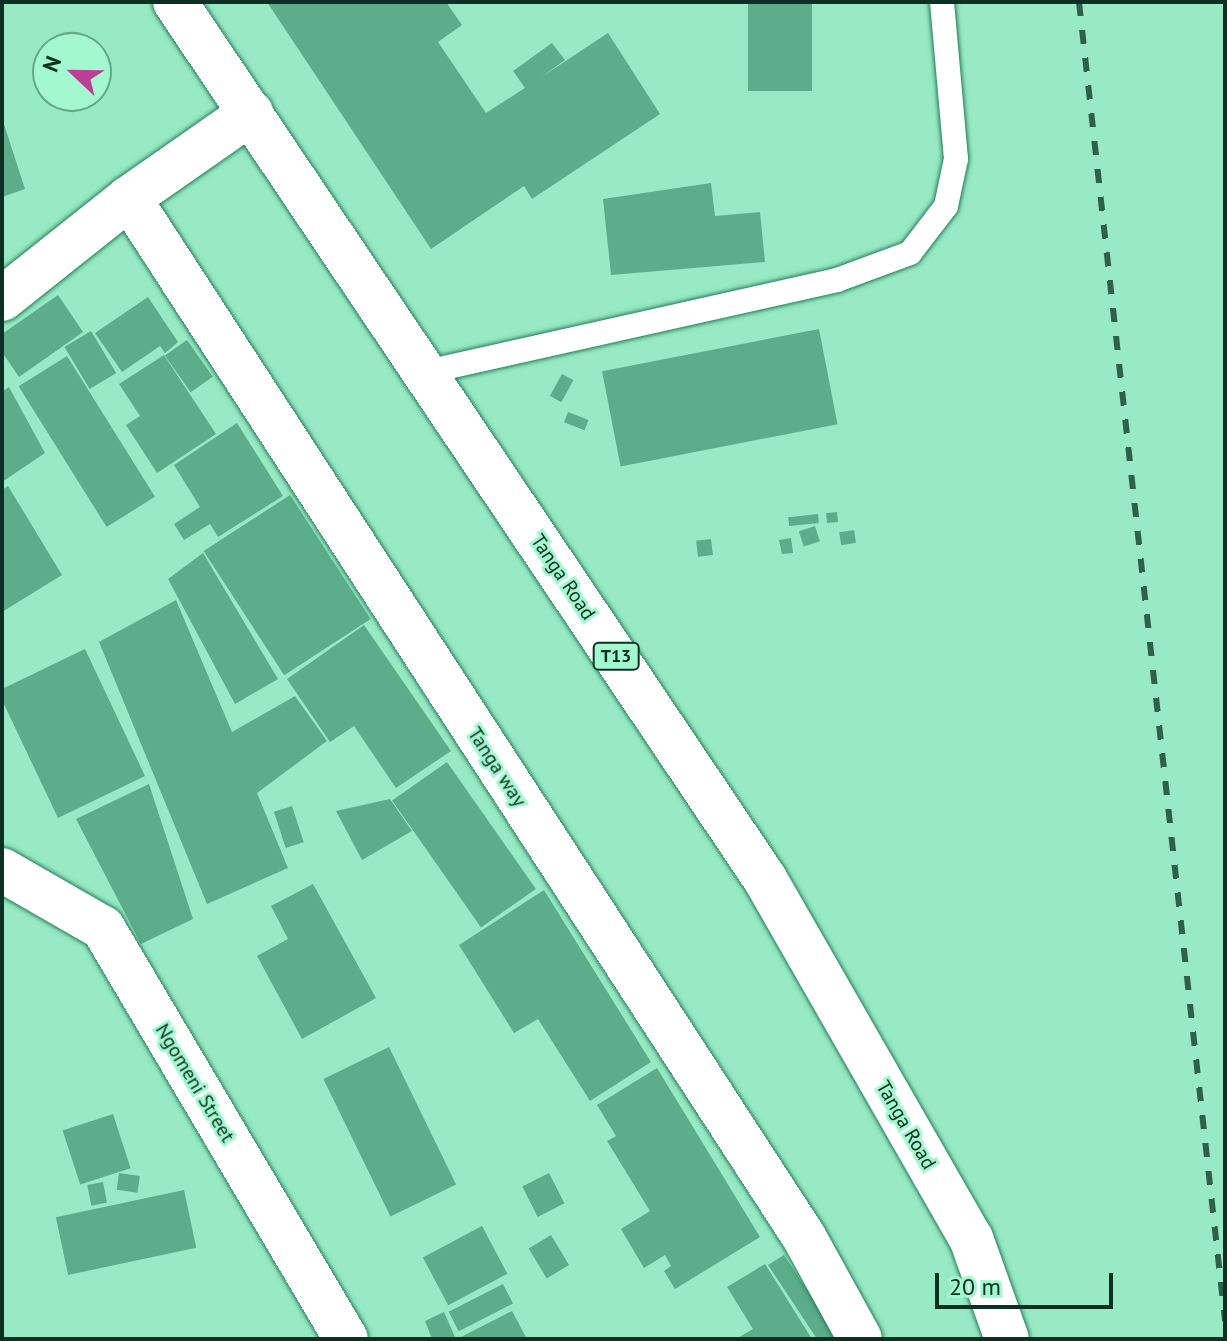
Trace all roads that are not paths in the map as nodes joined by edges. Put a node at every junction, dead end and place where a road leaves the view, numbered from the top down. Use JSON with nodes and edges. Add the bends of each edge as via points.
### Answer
{"nodes":[{"id":1,"x":175,"y":2,"type":"edge"},
{"id":2,"x":942,"y":2,"type":"edge"},
{"id":3,"x":251,"y":113,"type":"junction"},
{"id":4,"x":129,"y":198,"type":"junction"},
{"id":5,"x":2,"y":299,"type":"edge"},
{"id":6,"x":426,"y":372,"type":"junction"},
{"id":7,"x":2,"y":870,"type":"edge"},
{"id":8,"x":346,"y":1339,"type":"edge"},
{"id":9,"x":860,"y":1339,"type":"edge"},
{"id":10,"x":1007,"y":1339,"type":"edge"}],
"edges":[{"from":1,"to":3,"type":"main road","name":"Tanga Road","number":"T13"},
{"from":2,"to":6,"type":"lane","via":[[956,159],[946,206],[910,253],[837,280]]},
{"from":3,"to":4,"type":"main road"},
{"from":3,"to":6,"type":"main road","name":"Tanga Road","number":"T13"},
{"from":4,"to":5,"type":"main road"},
{"from":4,"to":9,"type":"main road","name":"Tanga way","via":[[804,1237]]},
{"from":6,"to":10,"type":"main road","name":"Tanga Road","number":"T13","via":[[765,879],[971,1238]]},
{"from":7,"to":8,"type":"main road","name":"Ngomeni Street","via":[[103,928]]}]}
